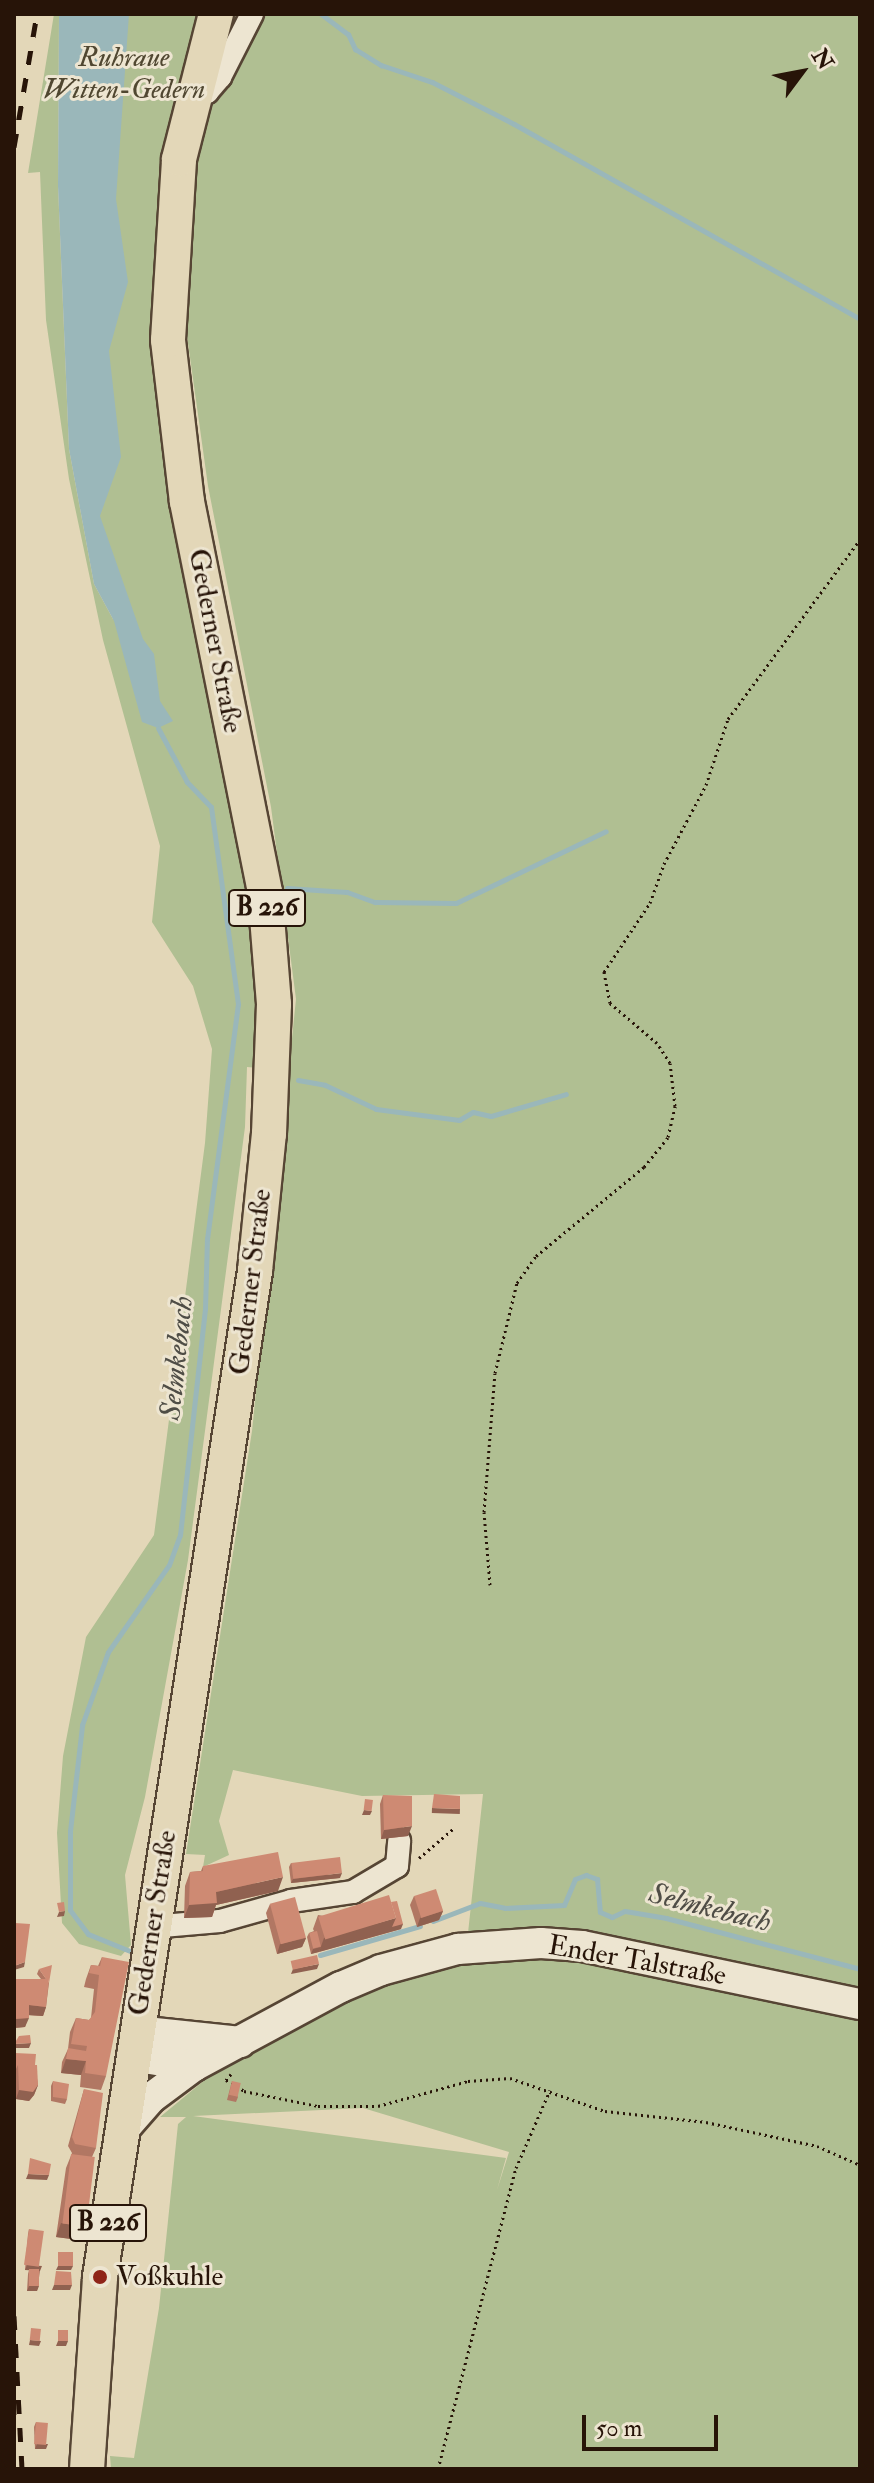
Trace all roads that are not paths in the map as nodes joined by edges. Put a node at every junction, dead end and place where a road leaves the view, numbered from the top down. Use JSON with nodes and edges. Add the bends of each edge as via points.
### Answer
{"nodes":[{"id":1,"x":216,"y":14,"type":"edge"},
{"id":2,"x":252,"y":14,"type":"edge"},
{"id":3,"x":192,"y":96,"type":"junction"},
{"id":4,"x":399,"y":1841,"type":"dead end"},
{"id":5,"x":151,"y":1927,"type":"junction"},
{"id":6,"x":860,"y":2004,"type":"edge"},
{"id":7,"x":240,"y":2042,"type":"junction"},
{"id":8,"x":134,"y":2044,"type":"junction"},
{"id":9,"x":194,"y":2066,"type":"junction"},
{"id":10,"x":122,"y":2131,"type":"junction"},
{"id":11,"x":87,"y":2469,"type":"edge"}],
"edges":[{"from":1,"to":3,"type":"main road","name":"Gederner Straße","number":"B 226"},
{"from":2,"to":3,"type":"street","via":[[220,77],[207,92]]},
{"from":3,"to":5,"type":"main road","name":"Gederner Straße","number":"B 226","via":[[172,213],[168,340],[187,502],[265,892],[274,1004],[269,1134],[255,1271]]},
{"from":4,"to":5,"type":"street","via":[[397,1866],[345,1894],[291,1901],[220,1921]]},
{"from":5,"to":8,"type":"main road","name":"Gederner Straße","number":"B 226"},
{"from":6,"to":7,"type":"main road","name":"Ender Talstraße","via":[[582,1946],[487,1946],[381,1970]]},
{"from":7,"to":8,"type":"main road"},
{"from":7,"to":9,"type":"main road","name":"Ender Talstraße"},
{"from":8,"to":9,"type":"main road"},
{"from":8,"to":10,"type":"main road","name":"Gederner Straße","number":"B 226"},
{"from":9,"to":10,"type":"main road","name":"Ender Talstraße","via":[[151,2098]]},
{"from":10,"to":11,"type":"main road","name":"Gederner Straße","number":"B 226","via":[[95,2315]]}]}
